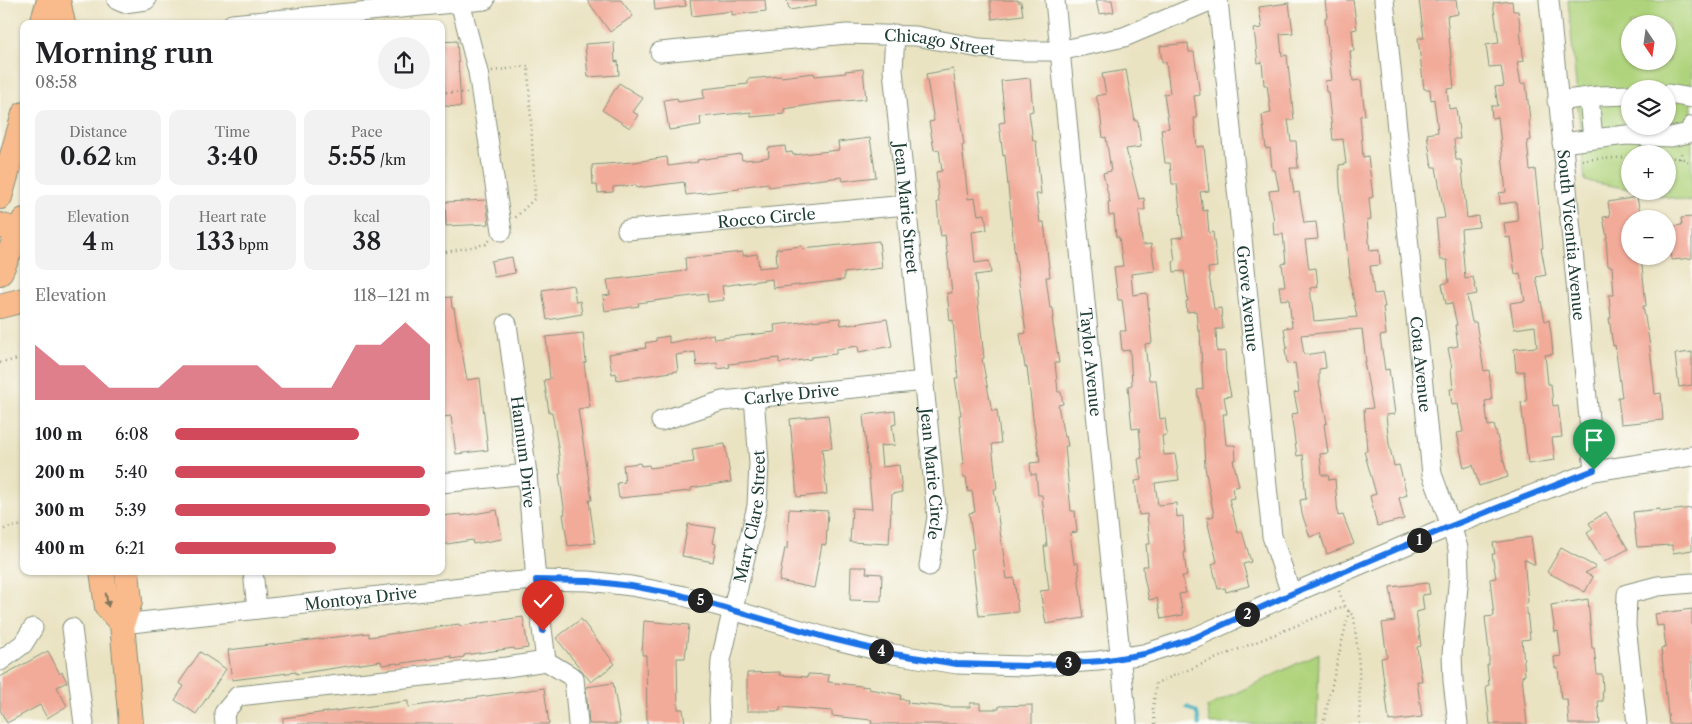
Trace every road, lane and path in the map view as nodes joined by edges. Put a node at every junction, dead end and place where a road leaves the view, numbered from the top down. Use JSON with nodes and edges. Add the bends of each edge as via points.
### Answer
{"nodes":[{"id":1,"x":49,"y":0,"type":"edge"},
{"id":2,"x":58,"y":0,"type":"edge"},
{"id":3,"x":117,"y":0,"type":"edge"},
{"id":4,"x":146,"y":0,"type":"edge"},
{"id":5,"x":484,"y":0,"type":"edge"},
{"id":6,"x":1055,"y":0,"type":"edge"},
{"id":7,"x":1212,"y":0,"type":"edge"},
{"id":8,"x":1218,"y":0,"type":"edge"},
{"id":9,"x":1384,"y":0,"type":"edge"},
{"id":10,"x":1549,"y":0,"type":"edge"},
{"id":11,"x":460,"y":2,"type":"junction"},
{"id":12,"x":327,"y":19,"type":"edge"},
{"id":13,"x":43,"y":20,"type":"edge"},
{"id":14,"x":62,"y":20,"type":"edge"},
{"id":15,"x":307,"y":20,"type":"edge"},
{"id":16,"x":894,"y":34,"type":"junction"},
{"id":17,"x":1059,"y":50,"type":"junction"},
{"id":18,"x":660,"y":52,"type":"dead end"},
{"id":19,"x":478,"y":72,"type":"junction"},
{"id":20,"x":445,"y":92,"type":"edge"},
{"id":21,"x":482,"y":93,"type":"junction"},
{"id":22,"x":1621,"y":95,"type":"edge"},
{"id":23,"x":1676,"y":95,"type":"edge"},
{"id":24,"x":1589,"y":97,"type":"junction"},
{"id":25,"x":1692,"y":98,"type":"edge"},
{"id":26,"x":1557,"y":101,"type":"junction"},
{"id":27,"x":1692,"y":126,"type":"edge"},
{"id":28,"x":20,"y":128,"type":"edge"},
{"id":29,"x":1593,"y":139,"type":"junction"},
{"id":30,"x":1562,"y":143,"type":"junction"},
{"id":31,"x":1621,"y":158,"type":"edge"},
{"id":32,"x":1676,"y":158,"type":"edge"},
{"id":33,"x":1582,"y":160,"type":"dead end"},
{"id":34,"x":1692,"y":163,"type":"edge"},
{"id":35,"x":0,"y":198,"type":"edge"},
{"id":36,"x":907,"y":205,"type":"junction"},
{"id":37,"x":627,"y":230,"type":"dead end"},
{"id":38,"x":18,"y":231,"type":"edge"},
{"id":39,"x":502,"y":231,"type":"junction"},
{"id":40,"x":445,"y":252,"type":"edge"},
{"id":41,"x":0,"y":273,"type":"edge"},
{"id":42,"x":20,"y":301,"type":"edge"},
{"id":43,"x":0,"y":306,"type":"edge"},
{"id":44,"x":507,"y":324,"type":"dead end"},
{"id":45,"x":20,"y":360,"type":"edge"},
{"id":46,"x":0,"y":363,"type":"edge"},
{"id":47,"x":925,"y":381,"type":"junction"},
{"id":48,"x":754,"y":397,"type":"junction"},
{"id":49,"x":661,"y":421,"type":"dead end"},
{"id":50,"x":1692,"y":456,"type":"edge"},
{"id":51,"x":1594,"y":470,"type":"junction"},
{"id":52,"x":527,"y":474,"type":"junction"},
{"id":53,"x":445,"y":483,"type":"edge"},
{"id":54,"x":20,"y":526,"type":"edge"},
{"id":55,"x":1451,"y":526,"type":"junction"},
{"id":56,"x":0,"y":532,"type":"edge"},
{"id":57,"x":929,"y":566,"type":"dead end"},
{"id":58,"x":103,"y":575,"type":"edge"},
{"id":59,"x":127,"y":575,"type":"edge"},
{"id":60,"x":253,"y":575,"type":"edge"},
{"id":61,"x":536,"y":580,"type":"junction"},
{"id":62,"x":1692,"y":583,"type":"edge"},
{"id":63,"x":1291,"y":594,"type":"junction"},
{"id":64,"x":257,"y":609,"type":"junction"},
{"id":65,"x":733,"y":610,"type":"junction"},
{"id":66,"x":1349,"y":611,"type":"junction"},
{"id":67,"x":122,"y":624,"type":"junction"},
{"id":68,"x":33,"y":628,"type":"dead end"},
{"id":69,"x":72,"y":628,"type":"dead end"},
{"id":70,"x":1121,"y":659,"type":"junction"},
{"id":71,"x":0,"y":661,"type":"edge"},
{"id":72,"x":546,"y":661,"type":"junction"},
{"id":73,"x":84,"y":724,"type":"edge"},
{"id":74,"x":131,"y":724,"type":"edge"},
{"id":75,"x":225,"y":724,"type":"edge"},
{"id":76,"x":578,"y":724,"type":"edge"},
{"id":77,"x":720,"y":724,"type":"edge"},
{"id":78,"x":1127,"y":724,"type":"edge"},
{"id":79,"x":1155,"y":724,"type":"edge"},
{"id":80,"x":1323,"y":724,"type":"edge"},
{"id":81,"x":1360,"y":724,"type":"edge"},
{"id":82,"x":1458,"y":724,"type":"edge"},
{"id":83,"x":1637,"y":724,"type":"edge"}],
"edges":[{"from":1,"to":13,"type":"main road"},
{"from":2,"to":14,"type":"main road"},
{"from":3,"to":4,"type":"street","via":[[124,3]]},
{"from":5,"to":11,"type":"street"},
{"from":6,"to":17,"type":"street","name":"Taylor Avenue"},
{"from":7,"to":17,"type":"street","name":"Chicago Street","via":[[1124,37]]},
{"from":8,"to":63,"type":"street","name":"Grove Avenue","via":[[1272,536]]},
{"from":9,"to":55,"type":"street","name":"Cota Avenue","via":[[1432,474]]},
{"from":10,"to":26,"type":"street","name":"South Vicentia Avenue"},
{"from":11,"to":12,"type":"street"},
{"from":11,"to":19,"type":"street"},
{"from":12,"to":15,"type":"street"},
{"from":16,"to":17,"type":"street","name":"Chicago Street","via":[[988,48],[1031,52]]},
{"from":16,"to":18,"type":"street","name":"Chicago Street","via":[[847,34]]},
{"from":16,"to":36,"type":"street","name":"Jean Marie Street","via":[[893,70]]},
{"from":17,"to":70,"type":"street","name":"Taylor Avenue"},
{"from":19,"to":21,"type":"street"},
{"from":19,"to":39,"type":"path","via":[[528,66],[535,198]]},
{"from":20,"to":21,"type":"path"},
{"from":21,"to":39,"type":"street"},
{"from":22,"to":24,"type":"street"},
{"from":23,"to":25,"type":"street"},
{"from":24,"to":26,"type":"street"},
{"from":24,"to":29,"type":"street"},
{"from":26,"to":30,"type":"street","name":"South Vicentia Avenue"},
{"from":27,"to":29,"type":"street","via":[[1689,133],[1671,137],[1626,135]]},
{"from":28,"to":35,"type":"main road"},
{"from":29,"to":30,"type":"street"},
{"from":30,"to":51,"type":"street","name":"South Vicentia Avenue"},
{"from":31,"to":33,"type":"path"},
{"from":32,"to":34,"type":"path"},
{"from":36,"to":37,"type":"street","name":"Rocco Circle"},
{"from":36,"to":47,"type":"street","name":"Jean Marie Street"},
{"from":38,"to":41,"type":"main road"},
{"from":39,"to":40,"type":"path","via":[[486,244]]},
{"from":42,"to":43,"type":"main road"},
{"from":44,"to":52,"type":"street","name":"Hannum Drive"},
{"from":45,"to":46,"type":"path"},
{"from":47,"to":48,"type":"street","name":"Carlye Drive"},
{"from":47,"to":57,"type":"street","name":"Jean Marie Circle","via":[[937,517]]},
{"from":48,"to":49,"type":"street","name":"Carlye Drive","via":[[722,401]]},
{"from":48,"to":65,"type":"street","name":"Mary Clare Street","via":[[759,463],[757,506]]},
{"from":50,"to":51,"type":"street","name":"Montoya Drive"},
{"from":51,"to":55,"type":"street","name":"Montoya Drive"},
{"from":52,"to":53,"type":"street"},
{"from":52,"to":61,"type":"street","name":"Hannum Drive"},
{"from":54,"to":56,"type":"path"},
{"from":55,"to":63,"type":"street","name":"Montoya Drive"},
{"from":55,"to":82,"type":"street","name":"Cota Avenue","via":[[1458,548],[1459,574],[1452,654]]},
{"from":58,"to":67,"type":"main road","one_way":true,"via":[[107,607]]},
{"from":59,"to":67,"type":"main road","via":[[130,602]]},
{"from":60,"to":64,"type":"street"},
{"from":61,"to":64,"type":"street","name":"Montoya Drive"},
{"from":61,"to":65,"type":"street","name":"Montoya Drive","via":[[631,586]]},
{"from":61,"to":72,"type":"street","name":"Hannum Drive"},
{"from":62,"to":83,"type":"street","via":[[1658,586],[1627,594],[1626,626]]},
{"from":63,"to":70,"type":"street","name":"Montoya Drive","via":[[1196,637]]},
{"from":64,"to":67,"type":"street","name":"Montoya Drive"},
{"from":65,"to":70,"type":"street","name":"Montoya Drive","via":[[894,654],[957,664],[1026,666]]},
{"from":65,"to":77,"type":"street","name":"Mary Clare Street","via":[[721,660]]},
{"from":66,"to":79,"type":"path","via":[[1344,606],[1156,683]]},
{"from":66,"to":80,"type":"path"},
{"from":66,"to":81,"type":"path","via":[[1354,618],[1359,665]]},
{"from":67,"to":74,"type":"main road"},
{"from":68,"to":71,"type":"street","via":[[13,654]]},
{"from":69,"to":73,"type":"street"},
{"from":70,"to":78,"type":"street","name":"Taylor Avenue"},
{"from":72,"to":75,"type":"street","via":[[238,696],[224,713]]},
{"from":72,"to":76,"type":"street","via":[[574,678]]}]}
